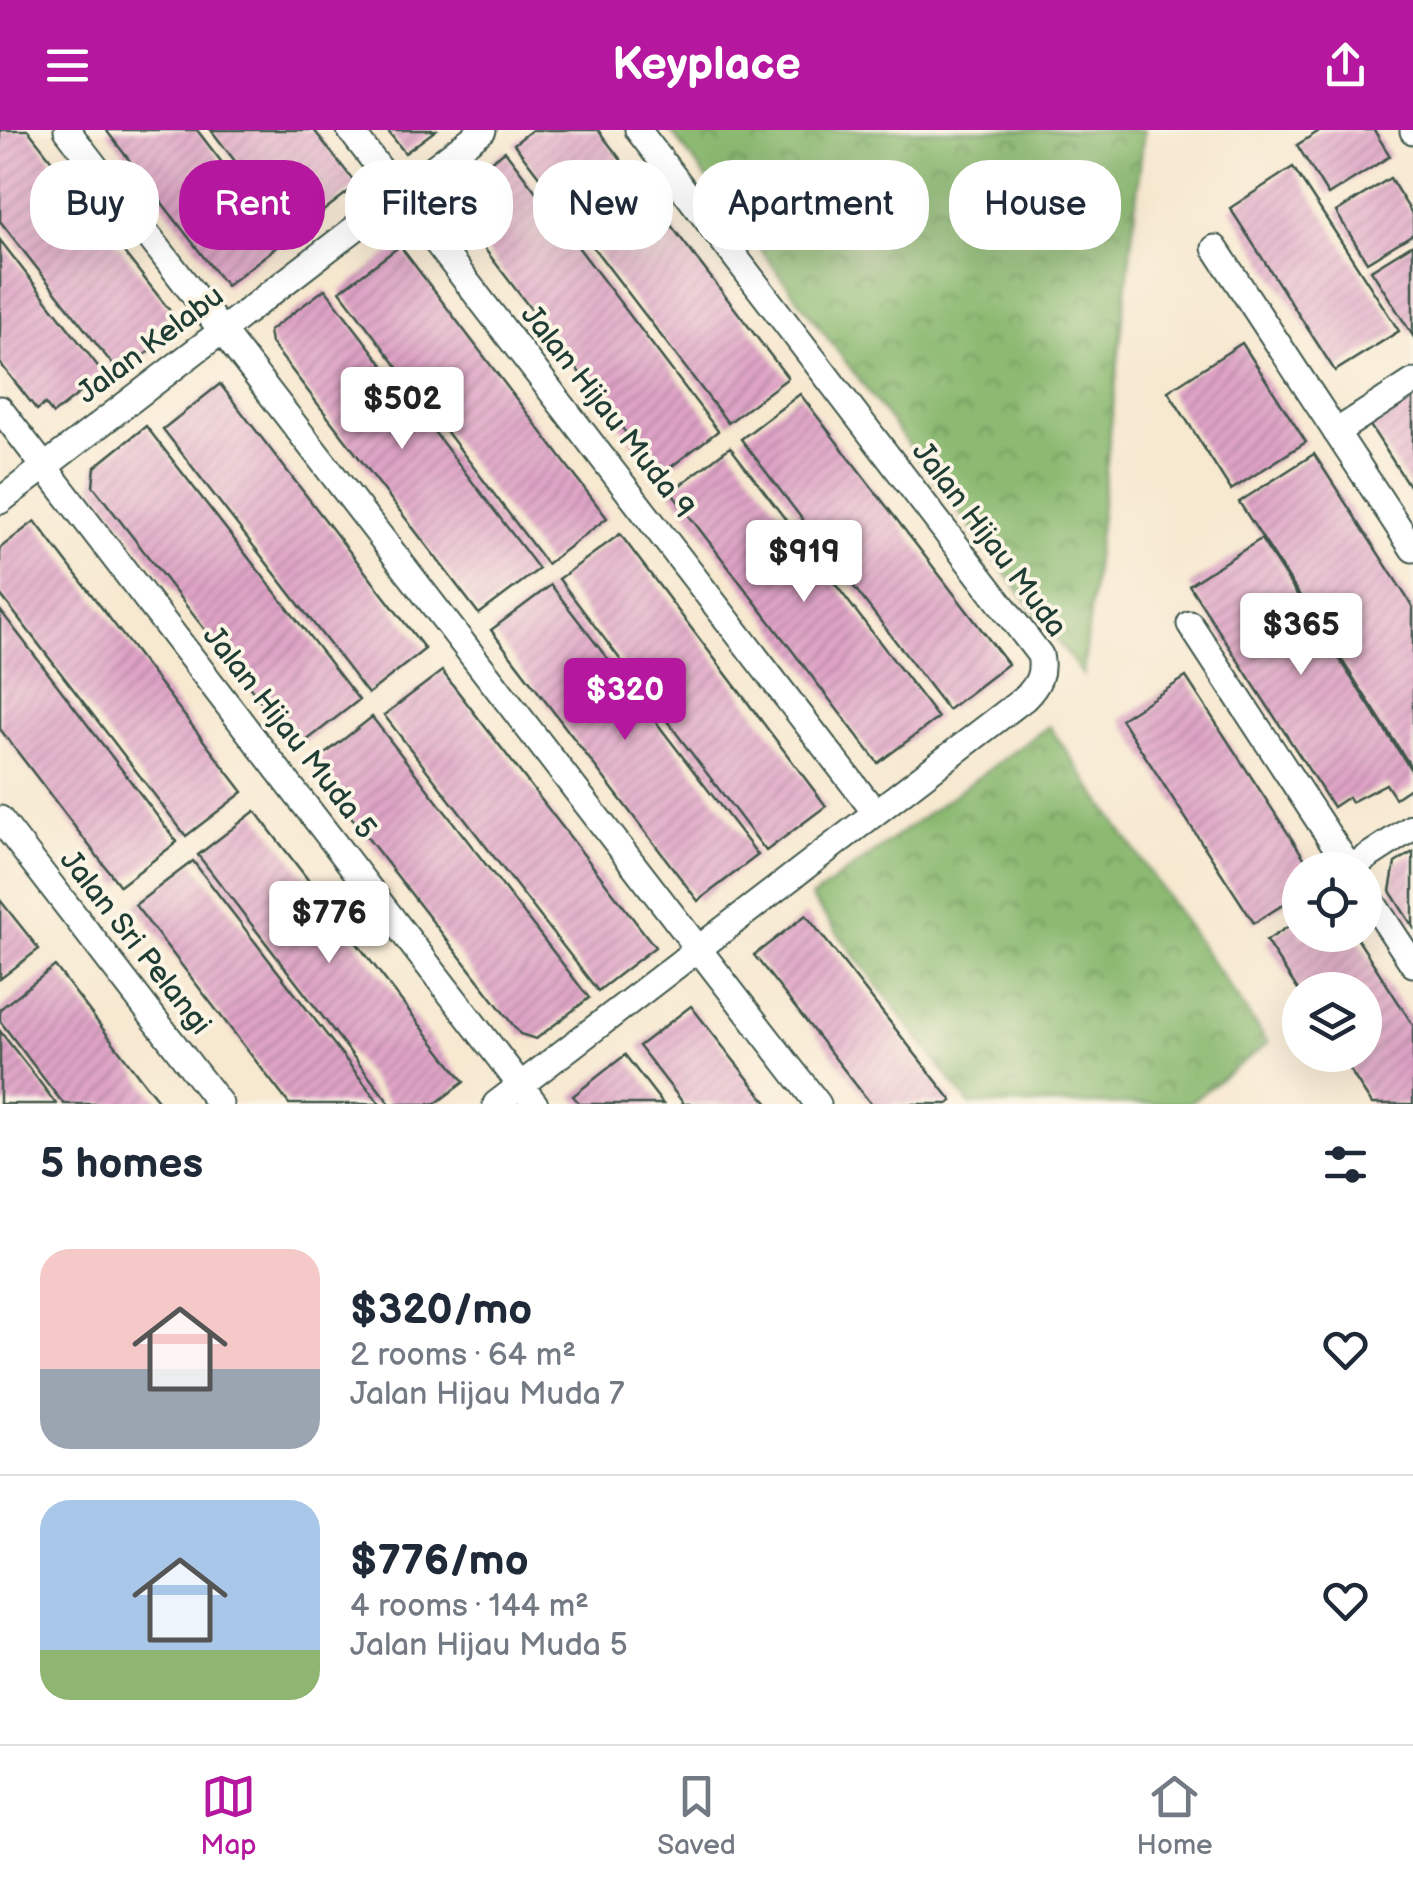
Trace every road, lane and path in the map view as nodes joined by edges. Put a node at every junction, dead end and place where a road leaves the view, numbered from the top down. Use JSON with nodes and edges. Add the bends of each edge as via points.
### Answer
{"nodes":[{"id":1,"x":66,"y":130,"type":"edge"},
{"id":2,"x":350,"y":130,"type":"edge"},
{"id":3,"x":483,"y":130,"type":"edge"},
{"id":4,"x":638,"y":130,"type":"edge"},
{"id":5,"x":373,"y":160,"type":"edge"},
{"id":6,"x":444,"y":160,"type":"edge"},
{"id":7,"x":345,"y":236,"type":"edge"},
{"id":8,"x":1215,"y":248,"type":"dead end"},
{"id":9,"x":443,"y":250,"type":"edge"},
{"id":10,"x":221,"y":331,"type":"junction"},
{"id":11,"x":1413,"y":382,"type":"edge"},
{"id":12,"x":0,"y":409,"type":"edge"},
{"id":13,"x":1336,"y":432,"type":"junction"},
{"id":14,"x":44,"y":466,"type":"junction"},
{"id":15,"x":0,"y":501,"type":"edge"},
{"id":16,"x":1413,"y":549,"type":"edge"},
{"id":17,"x":1190,"y":624,"type":"dead end"},
{"id":18,"x":874,"y":811,"type":"junction"},
{"id":19,"x":0,"y":819,"type":"edge"},
{"id":20,"x":1413,"y":827,"type":"edge"},
{"id":21,"x":1340,"y":852,"type":"edge"},
{"id":22,"x":1376,"y":852,"type":"edge"},
{"id":23,"x":1382,"y":917,"type":"edge"},
{"id":24,"x":696,"y":948,"type":"junction"},
{"id":25,"x":1413,"y":964,"type":"edge"},
{"id":26,"x":528,"y":1095,"type":"edge"},
{"id":27,"x":220,"y":1104,"type":"edge"},
{"id":28,"x":496,"y":1104,"type":"edge"},
{"id":29,"x":818,"y":1104,"type":"edge"}],
"edges":[{"from":1,"to":10,"type":"street"},
{"from":2,"to":5,"type":"street","name":"Jalan Hijau Muda 9"},
{"from":3,"to":6,"type":"street","name":"Jalan Kelabu"},
{"from":4,"to":18,"type":"street","name":"Jalan Hijau Muda","via":[[1040,655],[1040,676],[1025,698]]},
{"from":7,"to":10,"type":"street","name":"Jalan Kelabu"},
{"from":8,"to":13,"type":"street"},
{"from":9,"to":18,"type":"street","name":"Jalan Hijau Muda 9"},
{"from":10,"to":14,"type":"street","name":"Jalan Kelabu"},
{"from":10,"to":24,"type":"street"},
{"from":11,"to":13,"type":"street"},
{"from":12,"to":14,"type":"street","name":"Jalan Hijau Muda 5"},
{"from":13,"to":16,"type":"street"},
{"from":14,"to":15,"type":"street","name":"Jalan Kelabu"},
{"from":14,"to":26,"type":"street","name":"Jalan Hijau Muda 5"},
{"from":17,"to":21,"type":"street"},
{"from":18,"to":24,"type":"street","name":"Jalan Hijau Muda"},
{"from":19,"to":27,"type":"street","name":"Jalan Sri Pelangi"},
{"from":20,"to":22,"type":"street"},
{"from":23,"to":25,"type":"street"},
{"from":24,"to":26,"type":"street","name":"Jalan Hijau Muda"},
{"from":24,"to":29,"type":"street"},
{"from":26,"to":28,"type":"street","name":"Jalan Hijau Muda"}]}
